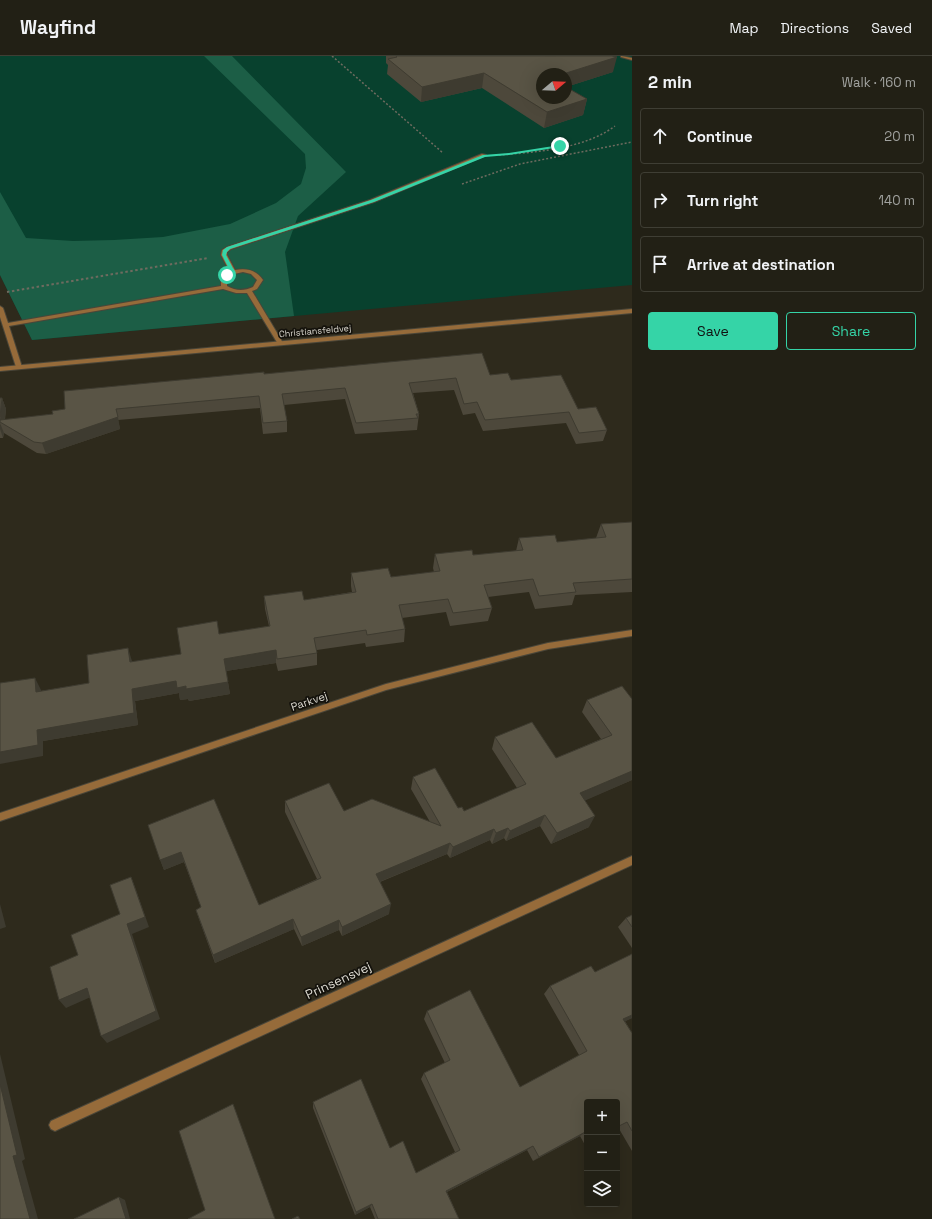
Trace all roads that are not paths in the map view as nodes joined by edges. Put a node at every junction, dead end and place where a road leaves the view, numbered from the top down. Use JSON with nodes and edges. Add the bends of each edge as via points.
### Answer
{"nodes":[{"id":1,"x":623,"y":56,"type":"edge"},
{"id":2,"x":632,"y":59,"type":"edge"},
{"id":3,"x":484,"y":155,"type":"road end"},
{"id":4,"x":233,"y":272,"type":"junction"},
{"id":5,"x":224,"y":287,"type":"junction"},
{"id":6,"x":249,"y":291,"type":"junction"},
{"id":7,"x":0,"y":308,"type":"edge"},
{"id":8,"x":632,"y":311,"type":"edge"},
{"id":9,"x":6,"y":325,"type":"junction"},
{"id":10,"x":280,"y":343,"type":"junction"},
{"id":11,"x":19,"y":367,"type":"junction"},
{"id":12,"x":0,"y":368,"type":"edge"},
{"id":13,"x":632,"y":632,"type":"edge"},
{"id":14,"x":0,"y":818,"type":"edge"},
{"id":15,"x":632,"y":860,"type":"edge"},
{"id":16,"x":56,"y":1124,"type":"dead end"}],
"edges":[{"from":1,"to":2,"type":"street"},
{"from":3,"to":4,"type":"street","via":[[372,201],[229,248],[224,251],[224,255]]},
{"from":4,"to":5,"type":"street","via":[[224,278]]},
{"from":4,"to":6,"type":"street","via":[[247,271],[258,276],[259,284]]},
{"from":5,"to":6,"type":"street","via":[[235,292]]},
{"from":5,"to":9,"type":"street"},
{"from":6,"to":10,"type":"street"},
{"from":7,"to":9,"type":"street"},
{"from":8,"to":10,"type":"street","name":"Christiansfeldvej"},
{"from":9,"to":11,"type":"street"},
{"from":10,"to":11,"type":"street","name":"Christiansfeldvej"},
{"from":11,"to":12,"type":"street","name":"Christiansfeldvej"},
{"from":13,"to":14,"type":"street","name":"Parkvej","via":[[548,646],[386,687]]},
{"from":15,"to":16,"type":"street","name":"Prinsensvej"}]}
